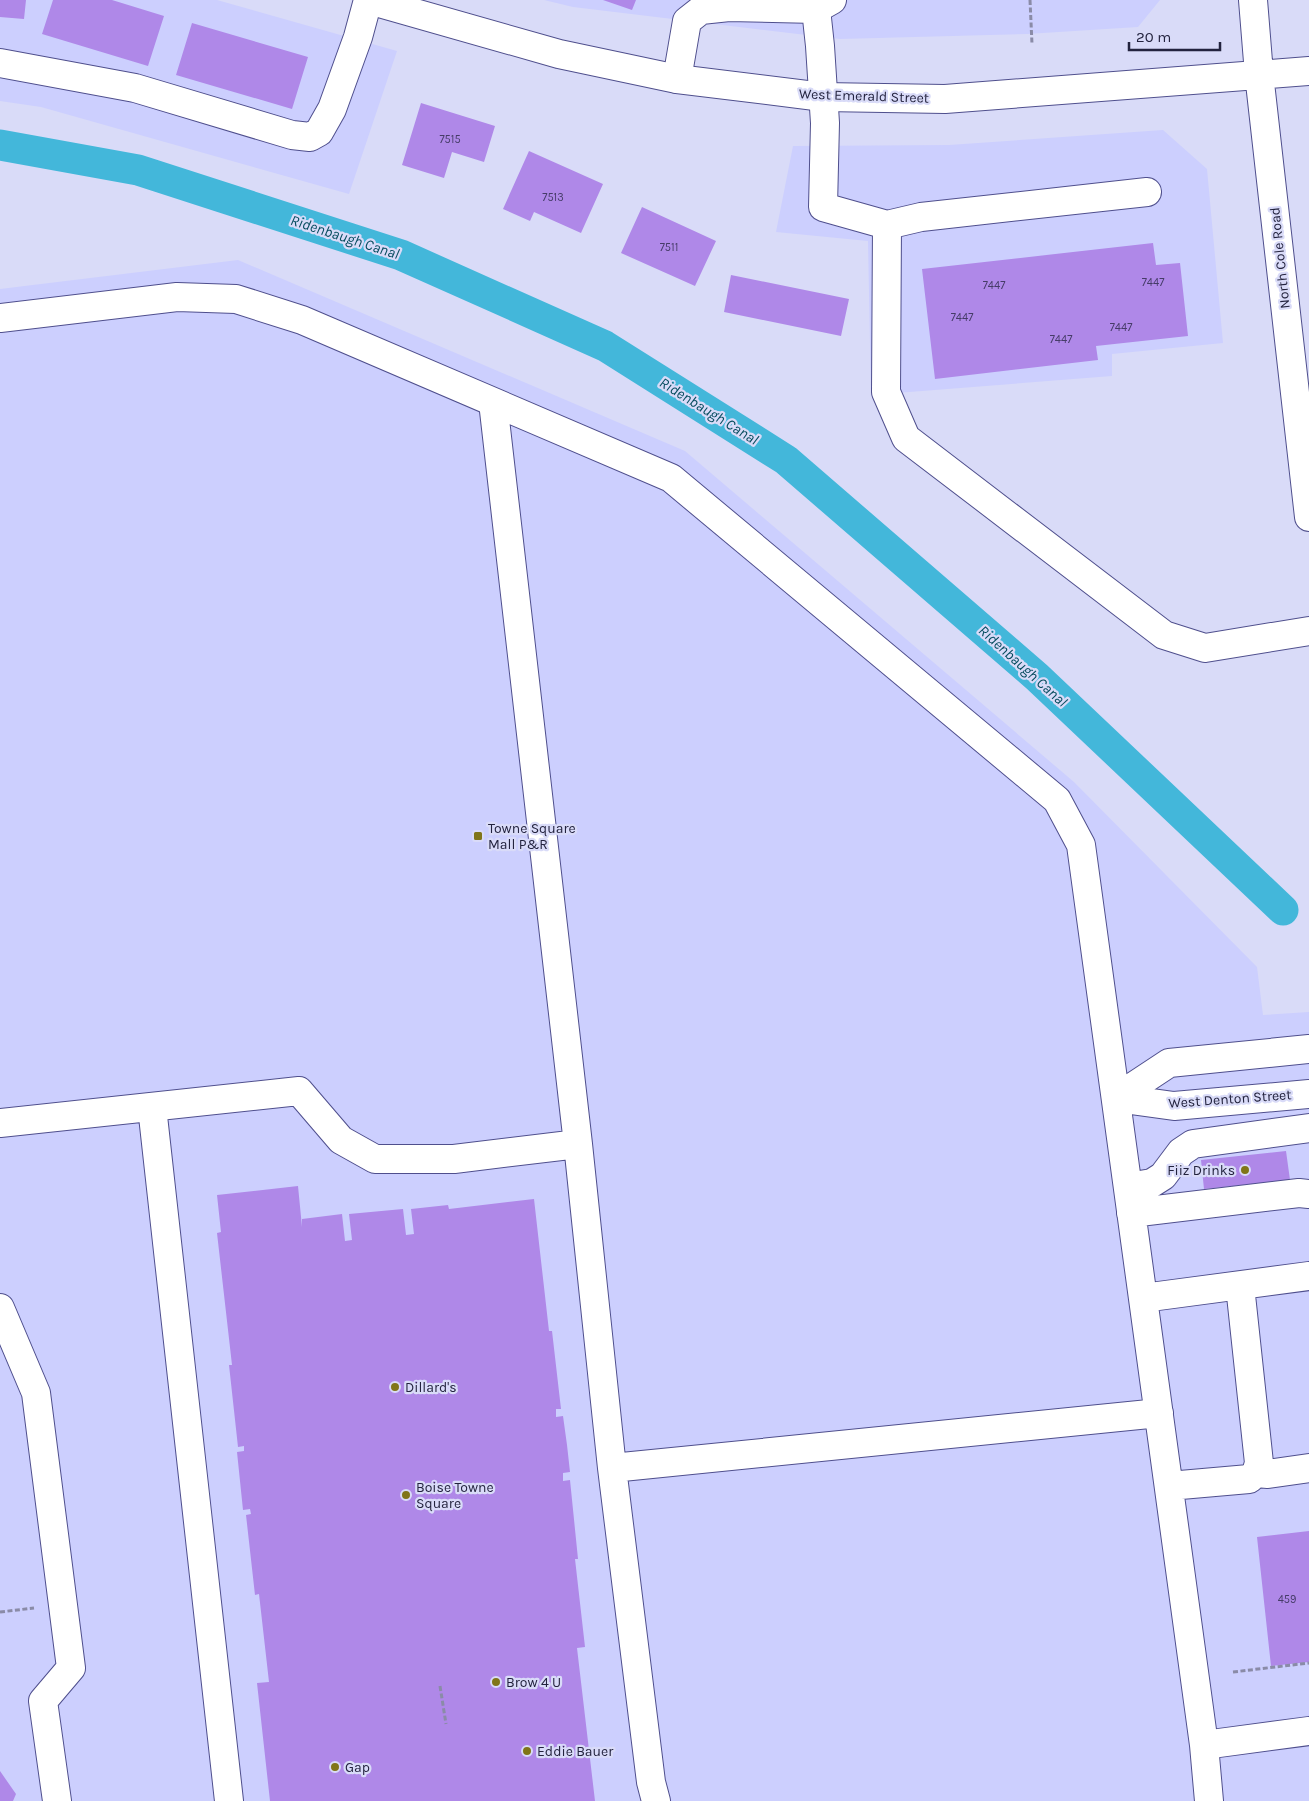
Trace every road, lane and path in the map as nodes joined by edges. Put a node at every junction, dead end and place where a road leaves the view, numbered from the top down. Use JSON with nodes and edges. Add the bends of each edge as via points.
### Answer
{"nodes":[{"id":1,"x":368,"y":0,"type":"edge"},
{"id":2,"x":1030,"y":0,"type":"edge"},
{"id":3,"x":1253,"y":0,"type":"edge"},
{"id":4,"x":824,"y":4,"type":"edge"},
{"id":5,"x":1032,"y":44,"type":"dead end"},
{"id":6,"x":0,"y":63,"type":"edge"},
{"id":7,"x":1309,"y":71,"type":"edge"},
{"id":8,"x":1259,"y":74,"type":"junction"},
{"id":9,"x":677,"y":79,"type":"junction"},
{"id":10,"x":823,"y":97,"type":"junction"},
{"id":11,"x":1147,"y":192,"type":"dead end"},
{"id":12,"x":887,"y":225,"type":"junction"},
{"id":13,"x":0,"y":318,"type":"edge"},
{"id":14,"x":492,"y":402,"type":"junction"},
{"id":15,"x":1309,"y":517,"type":"edge"},
{"id":16,"x":1309,"y":631,"type":"edge"},
{"id":17,"x":1309,"y":1049,"type":"edge"},
{"id":18,"x":1309,"y":1094,"type":"edge"},
{"id":19,"x":1116,"y":1098,"type":"junction"},
{"id":20,"x":152,"y":1106,"type":"junction"},
{"id":21,"x":0,"y":1123,"type":"edge"},
{"id":22,"x":1309,"y":1128,"type":"edge"},
{"id":23,"x":578,"y":1144,"type":"junction"},
{"id":24,"x":1309,"y":1194,"type":"edge"},
{"id":25,"x":1130,"y":1200,"type":"junction"},
{"id":26,"x":1309,"y":1276,"type":"edge"},
{"id":27,"x":1240,"y":1286,"type":"junction"},
{"id":28,"x":1143,"y":1298,"type":"junction"},
{"id":29,"x":0,"y":1308,"type":"edge"},
{"id":30,"x":1159,"y":1413,"type":"junction"},
{"id":31,"x":612,"y":1468,"type":"junction"},
{"id":32,"x":1309,"y":1468,"type":"edge"},
{"id":33,"x":1256,"y":1473,"type":"junction"},
{"id":34,"x":1169,"y":1486,"type":"junction"},
{"id":35,"x":34,"y":1608,"type":"dead end"},
{"id":36,"x":0,"y":1612,"type":"edge"},
{"id":37,"x":1309,"y":1664,"type":"edge"},
{"id":38,"x":1233,"y":1672,"type":"dead end"},
{"id":39,"x":440,"y":1686,"type":"dead end"},
{"id":40,"x":446,"y":1724,"type":"dead end"},
{"id":41,"x":1309,"y":1731,"type":"edge"},
{"id":42,"x":1204,"y":1745,"type":"junction"},
{"id":43,"x":57,"y":1801,"type":"edge"},
{"id":44,"x":229,"y":1801,"type":"edge"},
{"id":45,"x":656,"y":1801,"type":"edge"},
{"id":46,"x":1209,"y":1801,"type":"edge"}],
"edges":[{"from":1,"to":6,"type":"main road","via":[[332,109],[319,132],[310,136],[292,135],[134,88]]},
{"from":1,"to":9,"type":"main road","name":"West Emerald Street","via":[[559,54]]},
{"from":2,"to":5,"type":"path"},
{"from":3,"to":8,"type":"main road","name":"North Cole Road"},
{"from":4,"to":9,"type":"main road","via":[[701,10],[687,21]]},
{"from":4,"to":10,"type":"main road"},
{"from":7,"to":8,"type":"main road","name":"West Emerald Street"},
{"from":8,"to":10,"type":"main road","name":"West Emerald Street","via":[[945,99]]},
{"from":8,"to":15,"type":"main road","name":"North Cole Road"},
{"from":9,"to":10,"type":"main road","name":"West Emerald Street"},
{"from":10,"to":12,"type":"main road","via":[[823,206]]},
{"from":11,"to":12,"type":"main road","via":[[921,216]]},
{"from":12,"to":16,"type":"main road","via":[[886,392],[906,438],[1164,635],[1205,648]]},
{"from":13,"to":14,"type":"main road","via":[[176,297],[236,299],[302,320]]},
{"from":14,"to":19,"type":"main road","via":[[670,478],[1057,800],[1081,845]]},
{"from":14,"to":23,"type":"main road"},
{"from":17,"to":19,"type":"main road","via":[[1169,1063]]},
{"from":18,"to":19,"type":"main road","name":"West Denton Street","via":[[1174,1106]]},
{"from":19,"to":25,"type":"main road"},
{"from":20,"to":21,"type":"main road"},
{"from":20,"to":23,"type":"main road","via":[[299,1091],[341,1140],[375,1159],[454,1159]]},
{"from":20,"to":44,"type":"main road"},
{"from":22,"to":25,"type":"main road","via":[[1193,1144],[1181,1152],[1163,1176]]},
{"from":23,"to":31,"type":"main road"},
{"from":24,"to":25,"type":"main road"},
{"from":25,"to":28,"type":"main road"},
{"from":26,"to":27,"type":"main road"},
{"from":27,"to":28,"type":"main road"},
{"from":27,"to":33,"type":"main road","via":[[1260,1463]]},
{"from":28,"to":30,"type":"main road"},
{"from":29,"to":43,"type":"main road","via":[[36,1393],[71,1668],[43,1701]]},
{"from":30,"to":31,"type":"main road"},
{"from":30,"to":34,"type":"main road"},
{"from":31,"to":45,"type":"main road"},
{"from":32,"to":33,"type":"main road"},
{"from":33,"to":34,"type":"main road","via":[[1249,1478]]},
{"from":34,"to":42,"type":"main road"},
{"from":35,"to":36,"type":"path"},
{"from":37,"to":38,"type":"path"},
{"from":39,"to":40,"type":"path"},
{"from":41,"to":42,"type":"main road"},
{"from":42,"to":46,"type":"main road"}]}
